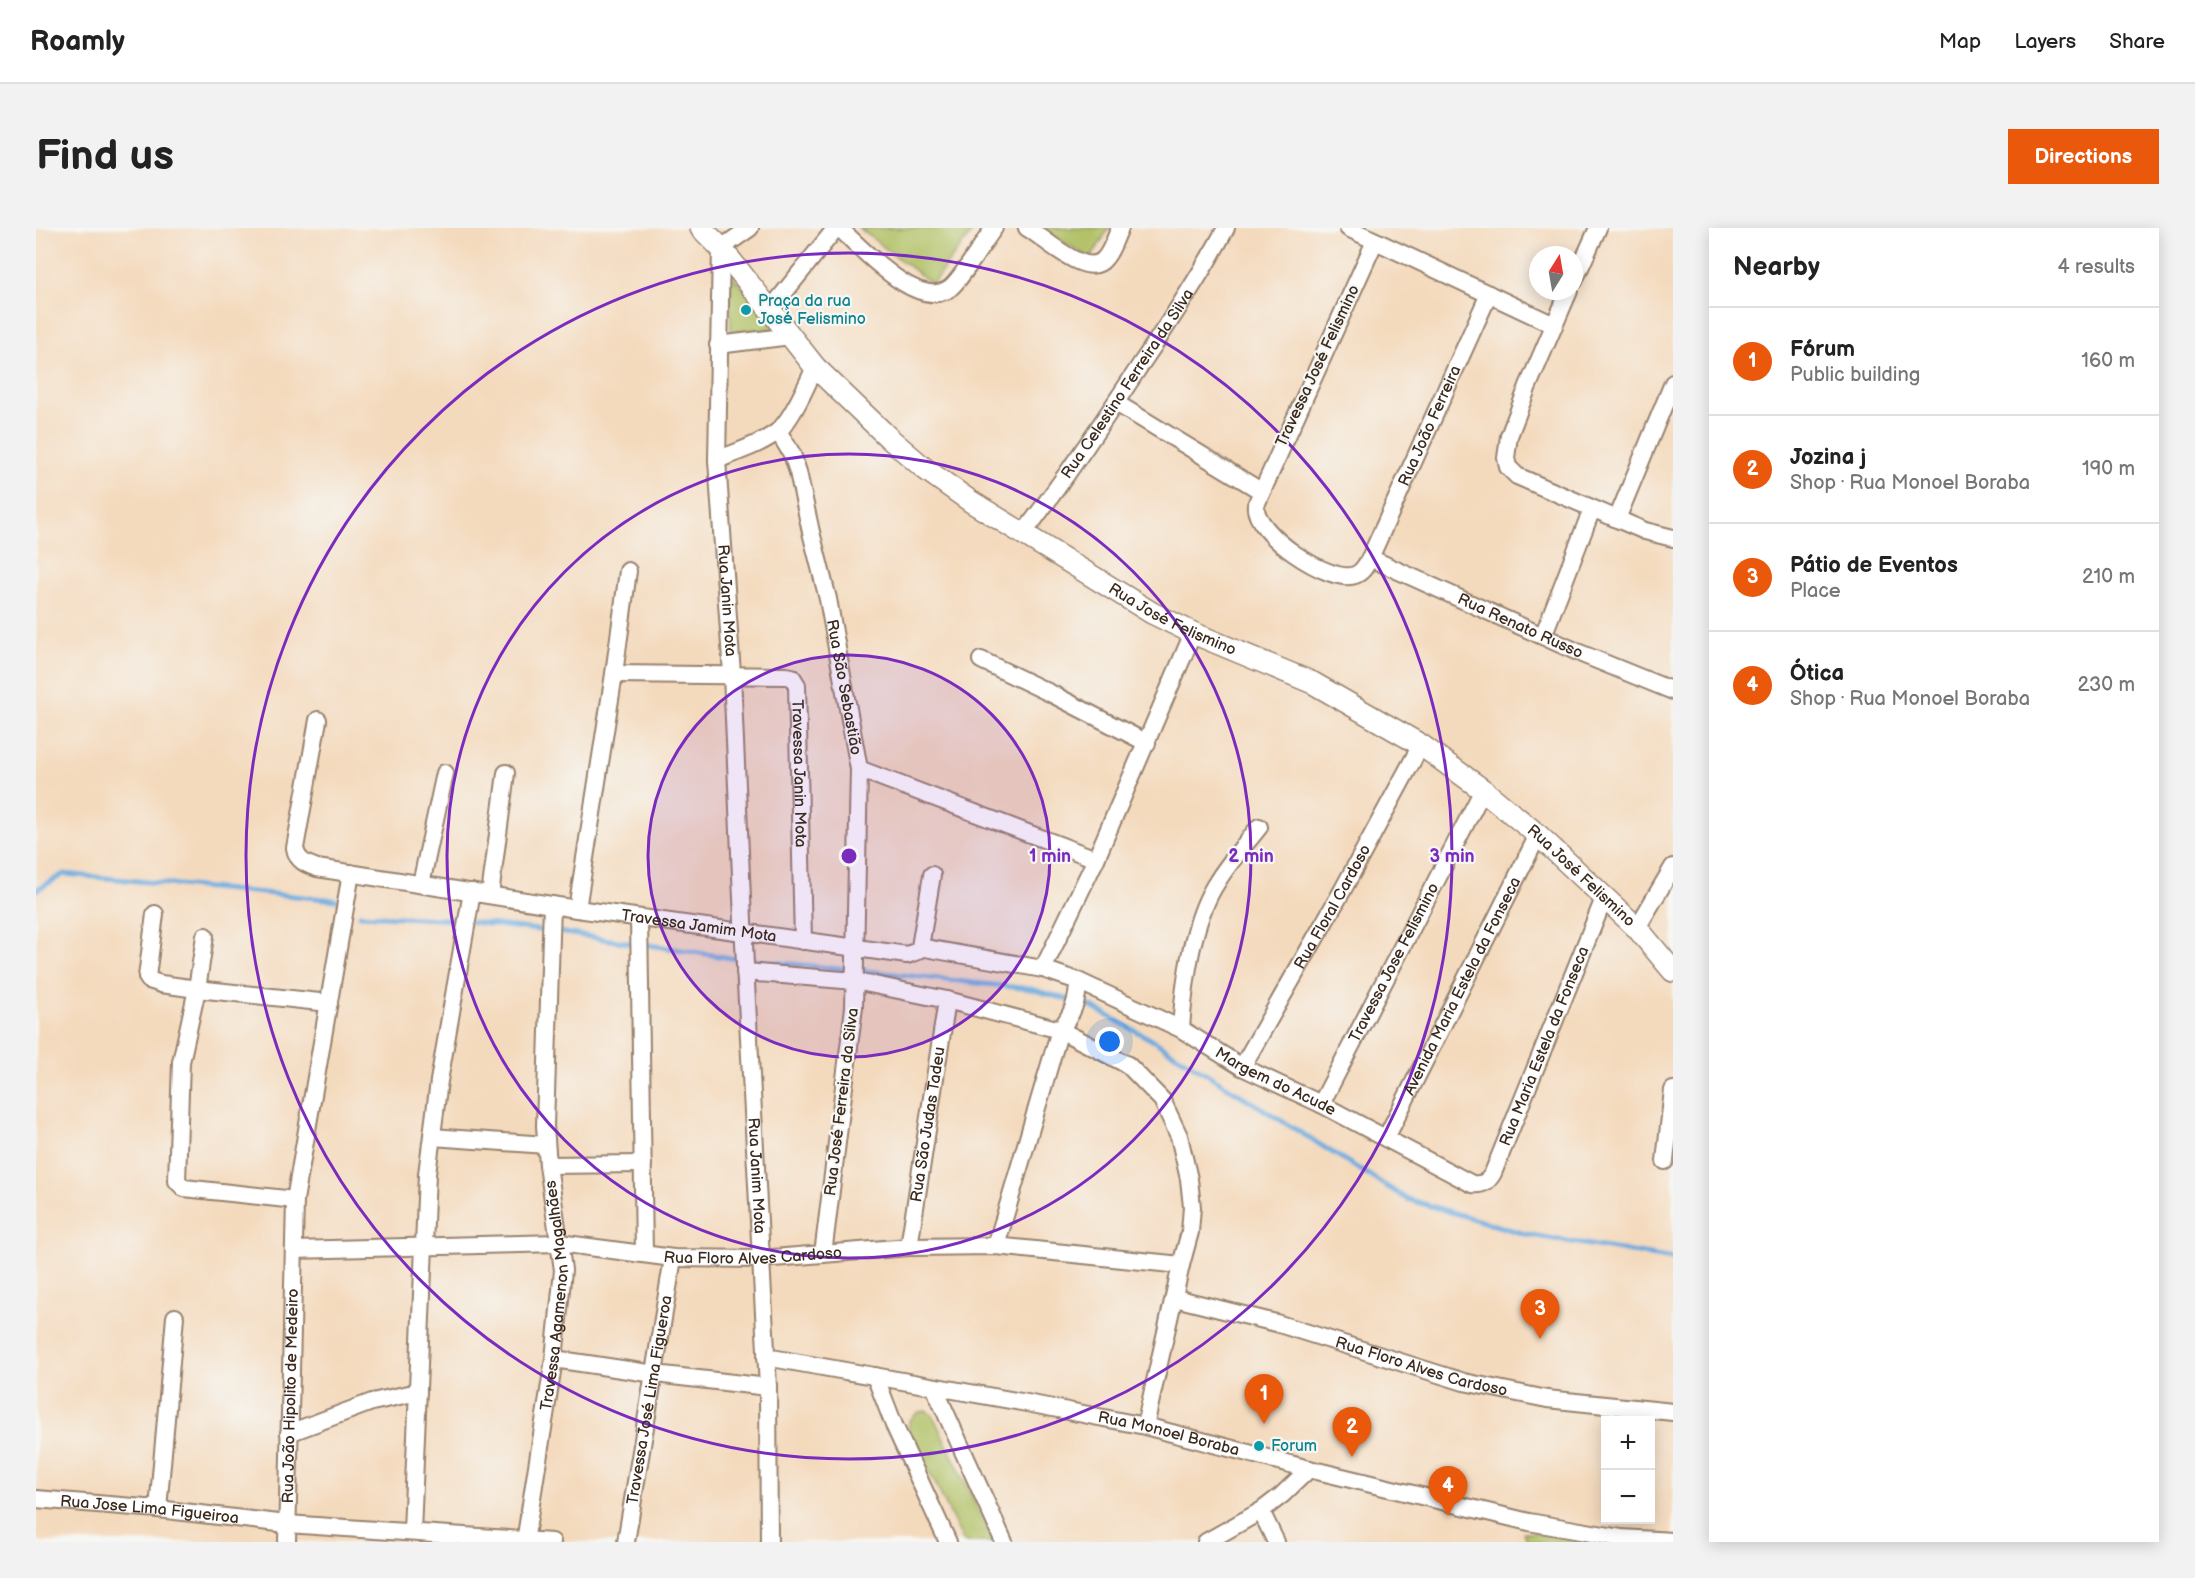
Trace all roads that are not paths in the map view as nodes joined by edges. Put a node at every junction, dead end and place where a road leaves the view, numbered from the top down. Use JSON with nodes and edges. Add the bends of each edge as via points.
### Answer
{"nodes":[{"id":1,"x":701,"y":228,"type":"edge"},
{"id":2,"x":750,"y":228,"type":"edge"},
{"id":3,"x":838,"y":228,"type":"edge"},
{"id":4,"x":993,"y":228,"type":"edge"},
{"id":5,"x":1027,"y":228,"type":"edge"},
{"id":6,"x":1120,"y":228,"type":"edge"},
{"id":7,"x":1226,"y":228,"type":"edge"},
{"id":8,"x":1348,"y":228,"type":"edge"},
{"id":9,"x":1598,"y":228,"type":"edge"},
{"id":10,"x":1375,"y":241,"type":"junction"},
{"id":11,"x":721,"y":248,"type":"junction"},
{"id":12,"x":1583,"y":261,"type":"edge"},
{"id":13,"x":1489,"y":294,"type":"junction"},
{"id":14,"x":1565,"y":300,"type":"edge"},
{"id":15,"x":771,"y":309,"type":"junction"},
{"id":16,"x":1554,"y":325,"type":"junction"},
{"id":17,"x":791,"y":336,"type":"junction"},
{"id":18,"x":717,"y":345,"type":"junction"},
{"id":19,"x":815,"y":367,"type":"junction"},
{"id":20,"x":1673,"y":383,"type":"edge"},
{"id":21,"x":1116,"y":403,"type":"junction"},
{"id":22,"x":1668,"y":413,"type":"edge"},
{"id":23,"x":778,"y":431,"type":"junction"},
{"id":24,"x":717,"y":460,"type":"junction"},
{"id":25,"x":1261,"y":491,"type":"junction"},
{"id":26,"x":1592,"y":509,"type":"junction"},
{"id":27,"x":1617,"y":519,"type":"junction"},
{"id":28,"x":1023,"y":534,"type":"junction"},
{"id":29,"x":1673,"y":538,"type":"edge"},
{"id":30,"x":1370,"y":558,"type":"junction"},
{"id":31,"x":628,"y":572,"type":"dead end"},
{"id":32,"x":1193,"y":633,"type":"junction"},
{"id":33,"x":1544,"y":636,"type":"junction"},
{"id":34,"x":981,"y":660,"type":"dead end"},
{"id":35,"x":614,"y":674,"type":"junction"},
{"id":36,"x":732,"y":674,"type":"junction"},
{"id":37,"x":1673,"y":691,"type":"edge"},
{"id":38,"x":318,"y":720,"type":"dead end"},
{"id":39,"x":1147,"y":743,"type":"junction"},
{"id":40,"x":1421,"y":745,"type":"junction"},
{"id":41,"x":859,"y":769,"type":"junction"},
{"id":42,"x":445,"y":773,"type":"dead end"},
{"id":43,"x":506,"y":773,"type":"dead end"},
{"id":44,"x":1483,"y":790,"type":"junction"},
{"id":45,"x":1259,"y":827,"type":"dead end"},
{"id":46,"x":1538,"y":834,"type":"junction"},
{"id":47,"x":1096,"y":859,"type":"junction"},
{"id":48,"x":1673,"y":867,"type":"edge"},
{"id":49,"x":351,"y":873,"type":"junction"},
{"id":50,"x":932,"y":875,"type":"dead end"},
{"id":51,"x":421,"y":884,"type":"junction"},
{"id":52,"x":472,"y":892,"type":"junction"},
{"id":53,"x":490,"y":895,"type":"junction"},
{"id":54,"x":1605,"y":896,"type":"junction"},
{"id":55,"x":552,"y":905,"type":"junction"},
{"id":56,"x":578,"y":909,"type":"junction"},
{"id":57,"x":155,"y":914,"type":"dead end"},
{"id":58,"x":639,"y":918,"type":"junction"},
{"id":59,"x":1637,"y":928,"type":"junction"},
{"id":60,"x":745,"y":932,"type":"junction"},
{"id":61,"x":205,"y":936,"type":"dead end"},
{"id":62,"x":803,"y":941,"type":"junction"},
{"id":63,"x":856,"y":949,"type":"junction"},
{"id":64,"x":914,"y":951,"type":"junction"},
{"id":65,"x":745,"y":964,"type":"junction"},
{"id":66,"x":1043,"y":969,"type":"junction"},
{"id":67,"x":1673,"y":971,"type":"edge"},
{"id":68,"x":855,"y":981,"type":"junction"},
{"id":69,"x":197,"y":989,"type":"junction"},
{"id":70,"x":1076,"y":995,"type":"junction"},
{"id":71,"x":947,"y":1000,"type":"junction"},
{"id":72,"x":328,"y":1003,"type":"junction"},
{"id":73,"x":1181,"y":1029,"type":"junction"},
{"id":74,"x":1060,"y":1030,"type":"junction"},
{"id":75,"x":1242,"y":1066,"type":"junction"},
{"id":76,"x":1673,"y":1090,"type":"edge"},
{"id":77,"x":1321,"y":1104,"type":"junction"},
{"id":78,"x":432,"y":1137,"type":"junction"},
{"id":79,"x":1386,"y":1138,"type":"junction"},
{"id":80,"x":546,"y":1145,"type":"junction"},
{"id":81,"x":1665,"y":1161,"type":"dead end"},
{"id":82,"x":643,"y":1164,"type":"junction"},
{"id":83,"x":548,"y":1165,"type":"junction"},
{"id":84,"x":1472,"y":1184,"type":"joint"},
{"id":85,"x":295,"y":1200,"type":"junction"},
{"id":86,"x":559,"y":1243,"type":"junction"},
{"id":87,"x":423,"y":1246,"type":"junction"},
{"id":88,"x":996,"y":1246,"type":"junction"},
{"id":89,"x":909,"y":1247,"type":"junction"},
{"id":90,"x":294,"y":1250,"type":"junction"},
{"id":91,"x":644,"y":1254,"type":"junction"},
{"id":92,"x":823,"y":1254,"type":"junction"},
{"id":93,"x":673,"y":1258,"type":"junction"},
{"id":94,"x":761,"y":1259,"type":"junction"},
{"id":95,"x":1181,"y":1265,"type":"junction"},
{"id":96,"x":1175,"y":1298,"type":"junction"},
{"id":97,"x":175,"y":1317,"type":"dead end"},
{"id":98,"x":766,"y":1357,"type":"junction"},
{"id":99,"x":554,"y":1359,"type":"junction"},
{"id":100,"x":655,"y":1374,"type":"junction"},
{"id":101,"x":874,"y":1376,"type":"junction"},
{"id":102,"x":768,"y":1387,"type":"junction"},
{"id":103,"x":934,"y":1387,"type":"junction"},
{"id":104,"x":418,"y":1392,"type":"junction"},
{"id":105,"x":1673,"y":1412,"type":"edge"},
{"id":106,"x":1144,"y":1426,"type":"junction"},
{"id":107,"x":289,"y":1432,"type":"junction"},
{"id":108,"x":1309,"y":1468,"type":"junction"},
{"id":109,"x":36,"y":1499,"type":"edge"},
{"id":110,"x":158,"y":1509,"type":"junction"},
{"id":111,"x":1261,"y":1511,"type":"junction"},
{"id":112,"x":287,"y":1524,"type":"junction"},
{"id":113,"x":412,"y":1532,"type":"junction"},
{"id":114,"x":1673,"y":1540,"type":"edge"},
{"id":115,"x":525,"y":1541,"type":"edge"},
{"id":116,"x":287,"y":1542,"type":"edge"},
{"id":117,"x":552,"y":1542,"type":"edge"},
{"id":118,"x":626,"y":1542,"type":"edge"},
{"id":119,"x":769,"y":1542,"type":"edge"},
{"id":120,"x":948,"y":1542,"type":"edge"},
{"id":121,"x":1004,"y":1542,"type":"edge"},
{"id":122,"x":1206,"y":1542,"type":"edge"},
{"id":123,"x":1275,"y":1542,"type":"edge"}],
"edges":[{"from":1,"to":11,"type":"street","name":"Rua José Felismino"},
{"from":2,"to":11,"type":"street"},
{"from":3,"to":4,"type":"street","via":[[909,287],[935,293],[951,288]]},
{"from":3,"to":15,"type":"street"},
{"from":5,"to":6,"type":"street","via":[[1072,258],[1091,265],[1105,258]]},
{"from":7,"to":21,"type":"street","name":"Rua Celestino Ferreira da Silva","via":[[1207,264]]},
{"from":8,"to":10,"type":"street"},
{"from":9,"to":12,"type":"street"},
{"from":10,"to":13,"type":"street"},
{"from":10,"to":25,"type":"street","name":"Travessa José Felismino"},
{"from":11,"to":15,"type":"street","name":"Rua José Felismino"},
{"from":11,"to":18,"type":"street","name":"Rua Janin Mota"},
{"from":13,"to":16,"type":"street"},
{"from":13,"to":30,"type":"street","name":"Rua João Ferreira"},
{"from":14,"to":16,"type":"street"},
{"from":15,"to":17,"type":"street","name":"Rua José Felismino"},
{"from":16,"to":26,"type":"street","via":[[1514,421],[1506,458],[1517,476]]},
{"from":17,"to":18,"type":"street"},
{"from":17,"to":19,"type":"street","name":"Rua José Felismino"},
{"from":18,"to":24,"type":"street","name":"Rua Janin Mota"},
{"from":19,"to":23,"type":"street"},
{"from":19,"to":28,"type":"street","name":"Rua José Felismino","via":[[925,469]]},
{"from":20,"to":22,"type":"street"},
{"from":21,"to":25,"type":"street"},
{"from":21,"to":28,"type":"street","name":"Rua Celestino Ferreira da Silva"},
{"from":22,"to":27,"type":"street"},
{"from":23,"to":24,"type":"street"},
{"from":23,"to":41,"type":"street","name":"Rua São Sebastião","via":[[798,472],[828,599]]},
{"from":24,"to":36,"type":"street","name":"Rua Janin Mota"},
{"from":25,"to":30,"type":"street","name":"Travessa José Felismino","via":[[1255,510],[1260,523],[1309,564],[1347,577],[1360,573]]},
{"from":26,"to":27,"type":"street"},
{"from":26,"to":33,"type":"street"},
{"from":27,"to":29,"type":"street"},
{"from":28,"to":32,"type":"street","name":"Rua José Felismino","via":[[1152,613]]},
{"from":30,"to":33,"type":"street","name":"Rua Renato Russo"},
{"from":31,"to":35,"type":"street"},
{"from":32,"to":39,"type":"street"},
{"from":32,"to":40,"type":"street","name":"Rua José Felismino","via":[[1313,683]]},
{"from":33,"to":37,"type":"street","name":"Rua Renato Russo"},
{"from":34,"to":39,"type":"street"},
{"from":35,"to":36,"type":"street","name":"Travessa Janin Mota"},
{"from":35,"to":56,"type":"street"},
{"from":36,"to":60,"type":"street","name":"Rua Janin Mota"},
{"from":36,"to":62,"type":"street","name":"Travessa Janin Mota","via":[[792,677],[797,685]]},
{"from":38,"to":49,"type":"street","name":"Travessa Jamim Mota","via":[[297,856],[317,867]]},
{"from":39,"to":47,"type":"street"},
{"from":40,"to":44,"type":"street","name":"Rua José Felismino"},
{"from":40,"to":75,"type":"street","name":"Rua Floral Cardoso"},
{"from":41,"to":47,"type":"street"},
{"from":41,"to":63,"type":"street","name":"Rua São Sebastião"},
{"from":42,"to":51,"type":"street"},
{"from":43,"to":53,"type":"street"},
{"from":44,"to":46,"type":"street","name":"Rua José Felismino"},
{"from":44,"to":77,"type":"street","name":"Travessa Jose Felismino"},
{"from":45,"to":73,"type":"street","via":[[1216,882],[1201,913],[1183,990]]},
{"from":46,"to":54,"type":"street","name":"Rua José Felismino"},
{"from":46,"to":79,"type":"street","name":"Avenida Maria Estela da Fonseca"},
{"from":47,"to":66,"type":"street"},
{"from":48,"to":59,"type":"street"},
{"from":49,"to":51,"type":"street","name":"Travessa Jamim Mota"},
{"from":49,"to":72,"type":"street","name":"Rua João Hipolito de Medeiro"},
{"from":50,"to":64,"type":"street"},
{"from":51,"to":52,"type":"street","name":"Travessa Jamim Mota"},
{"from":52,"to":53,"type":"street","name":"Travessa Jamim Mota"},
{"from":52,"to":78,"type":"street"},
{"from":53,"to":55,"type":"street","name":"Travessa Jamim Mota"},
{"from":54,"to":59,"type":"street","name":"Rua José Felismino"},
{"from":54,"to":84,"type":"street","name":"Rua Maria Estela da Fonseca","via":[[1493,1173],[1481,1185]]},
{"from":55,"to":56,"type":"street","name":"Travessa Jamim Mota"},
{"from":55,"to":80,"type":"street","name":"Travessa Agamenon Magalhães"},
{"from":56,"to":58,"type":"street","name":"Travessa Jamim Mota"},
{"from":57,"to":69,"type":"street","via":[[147,977],[155,983]]},
{"from":58,"to":60,"type":"street","name":"Travessa Jamim Mota"},
{"from":58,"to":82,"type":"street"},
{"from":59,"to":67,"type":"street","name":"Rua José Felismino"},
{"from":60,"to":62,"type":"street","name":"Travessa Jamim Mota"},
{"from":60,"to":65,"type":"street","name":"Rua Janin Mota"},
{"from":61,"to":69,"type":"street"},
{"from":62,"to":63,"type":"street","name":"Travessa Jamim Mota"},
{"from":63,"to":64,"type":"street","name":"Travessa Jamim Mota"},
{"from":63,"to":68,"type":"street","name":"Rua José Ferreira da Silva"},
{"from":64,"to":66,"type":"street"},
{"from":65,"to":68,"type":"street"},
{"from":65,"to":94,"type":"street","name":"Rua Janim Mota"},
{"from":66,"to":70,"type":"street","name":"Margem do Acude"},
{"from":68,"to":71,"type":"street"},
{"from":68,"to":92,"type":"street","name":"Rua José Ferreira da Silva"},
{"from":69,"to":72,"type":"street"},
{"from":69,"to":85,"type":"street","via":[[181,1062],[177,1181],[184,1188]]},
{"from":70,"to":73,"type":"street","name":"Margem do Acude"},
{"from":70,"to":74,"type":"street"},
{"from":71,"to":74,"type":"street"},
{"from":71,"to":89,"type":"street","name":"Rua São Judas Tadeu"},
{"from":72,"to":85,"type":"street","name":"Rua João Hipolito de Medeiro"},
{"from":73,"to":75,"type":"street","name":"Margem do Acude"},
{"from":74,"to":88,"type":"street"},
{"from":74,"to":95,"type":"street","via":[[1128,1065],[1162,1100],[1179,1136],[1189,1179],[1190,1232]]},
{"from":75,"to":77,"type":"street","name":"Margem do Acude"},
{"from":76,"to":81,"type":"street"},
{"from":77,"to":79,"type":"street","name":"Margem do Acude"},
{"from":78,"to":80,"type":"street"},
{"from":78,"to":87,"type":"street"},
{"from":79,"to":84,"type":"street","name":"Margem do Acude"},
{"from":80,"to":83,"type":"street","name":"Travessa Agamenon Magalhães"},
{"from":82,"to":83,"type":"street"},
{"from":82,"to":91,"type":"street"},
{"from":83,"to":86,"type":"street","name":"Travessa Agamenon Magalhães"},
{"from":85,"to":90,"type":"street","name":"Rua João Hipolito de Medeiro"},
{"from":86,"to":87,"type":"street","name":"Rua Floro Alves Cardoso"},
{"from":86,"to":91,"type":"street","name":"Rua Floro Alves Cardoso"},
{"from":86,"to":99,"type":"street","name":"Travessa Agamenon Magalhães","via":[[563,1270]]},
{"from":87,"to":90,"type":"street","name":"Rua Floro Alves Cardoso"},
{"from":87,"to":104,"type":"street"},
{"from":88,"to":89,"type":"street","name":"Rua Floro Alves Cardoso"},
{"from":88,"to":95,"type":"street","name":"Rua Floro Alves Cardoso"},
{"from":89,"to":92,"type":"street","name":"Rua Floro Alves Cardoso"},
{"from":90,"to":107,"type":"street","name":"Rua João Hipolito de Medeiro"},
{"from":91,"to":93,"type":"street","name":"Rua Floro Alves Cardoso"},
{"from":92,"to":94,"type":"street","name":"Rua Floro Alves Cardoso"},
{"from":93,"to":94,"type":"street","name":"Rua Floro Alves Cardoso"},
{"from":93,"to":100,"type":"street","name":"Travessa José Lima Figueroa"},
{"from":94,"to":98,"type":"street","name":"Rua Janim Mota"},
{"from":95,"to":96,"type":"street"},
{"from":96,"to":105,"type":"street","name":"Rua Floro Alves Cardoso","via":[[1276,1323],[1464,1382],[1547,1399]]},
{"from":96,"to":106,"type":"street"},
{"from":97,"to":110,"type":"street"},
{"from":98,"to":101,"type":"street","name":"Rua Monoel Boraba"},
{"from":98,"to":102,"type":"street","name":"Rua Janim Mota"},
{"from":99,"to":100,"type":"street"},
{"from":99,"to":115,"type":"street","name":"Travessa Agamenon Magalhães"},
{"from":100,"to":102,"type":"street"},
{"from":100,"to":118,"type":"street","name":"Travessa José Lima Figueroa"},
{"from":101,"to":103,"type":"street","name":"Rua Monoel Boraba"},
{"from":101,"to":120,"type":"street"},
{"from":102,"to":119,"type":"street","name":"Rua Janim Mota"},
{"from":103,"to":106,"type":"street","name":"Rua Monoel Boraba"},
{"from":103,"to":121,"type":"street"},
{"from":104,"to":107,"type":"street","via":[[372,1402]]},
{"from":104,"to":113,"type":"street"},
{"from":106,"to":108,"type":"street","name":"Rua Monoel Boraba"},
{"from":107,"to":112,"type":"street","name":"Rua João Hipolito de Medeiro"},
{"from":108,"to":111,"type":"street"},
{"from":108,"to":114,"type":"street","name":"Rua Monoel Boraba","via":[[1540,1524],[1621,1538]]},
{"from":109,"to":110,"type":"street","name":"Rua Jose Lima Figueiroa"},
{"from":110,"to":112,"type":"street","name":"Rua Jose Lima Figueiroa"},
{"from":111,"to":122,"type":"street"},
{"from":111,"to":123,"type":"street"},
{"from":112,"to":113,"type":"street","name":"Rua Jose Lima Figueiroa"},
{"from":112,"to":116,"type":"street","name":"Rua João Hipolito de Medeiro"},
{"from":113,"to":115,"type":"street","name":"Rua Jose Lima Figueiroa"},
{"from":115,"to":117,"type":"street","name":"Rua Jose Lima Figueiroa"}]}
